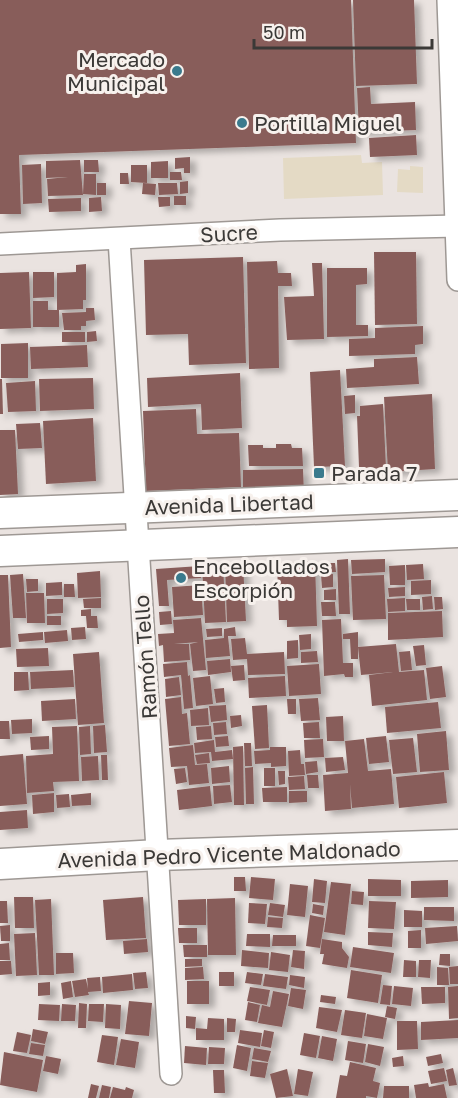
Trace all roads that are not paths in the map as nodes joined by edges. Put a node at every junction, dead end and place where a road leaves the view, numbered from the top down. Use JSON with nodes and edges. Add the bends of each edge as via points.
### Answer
{"nodes":[{"id":1,"x":448,"y":0,"type":"edge"},
{"id":2,"x":457,"y":226,"type":"edge"},
{"id":3,"x":119,"y":239,"type":"junction"},
{"id":4,"x":0,"y":244,"type":"edge"},
{"id":5,"x":458,"y":280,"type":"edge"},
{"id":6,"x":458,"y":495,"type":"edge"},
{"id":7,"x":136,"y":508,"type":"junction"},
{"id":8,"x":0,"y":513,"type":"edge"},
{"id":9,"x":458,"y":532,"type":"edge"},
{"id":10,"x":138,"y":545,"type":"junction"},
{"id":11,"x":0,"y":551,"type":"edge"},
{"id":12,"x":458,"y":845,"type":"edge"},
{"id":13,"x":158,"y":855,"type":"junction"},
{"id":14,"x":0,"y":864,"type":"edge"},
{"id":15,"x":171,"y":1074,"type":"dead end"}],
"edges":[{"from":1,"to":2,"type":"street"},
{"from":2,"to":3,"type":"street","name":"Sucre"},
{"from":2,"to":5,"type":"street"},
{"from":3,"to":4,"type":"street","name":"Sucre"},
{"from":3,"to":7,"type":"street","name":"Ramón Tello"},
{"from":6,"to":7,"type":"street","name":"Avenida Libertad"},
{"from":7,"to":8,"type":"street","name":"Avenida Libertad"},
{"from":7,"to":10,"type":"street","name":"Ramón Tello"},
{"from":9,"to":10,"type":"street","name":"Avenida Libertad"},
{"from":10,"to":11,"type":"street","name":"Avenida Libertad"},
{"from":10,"to":13,"type":"street","name":"Ramón Tello"},
{"from":12,"to":13,"type":"street","name":"Avenida Pedro Vicente Maldonado"},
{"from":13,"to":14,"type":"street","name":"Avenida Pedro Vicente Maldonado"},
{"from":13,"to":15,"type":"street","name":"Ramón Tello"}]}
